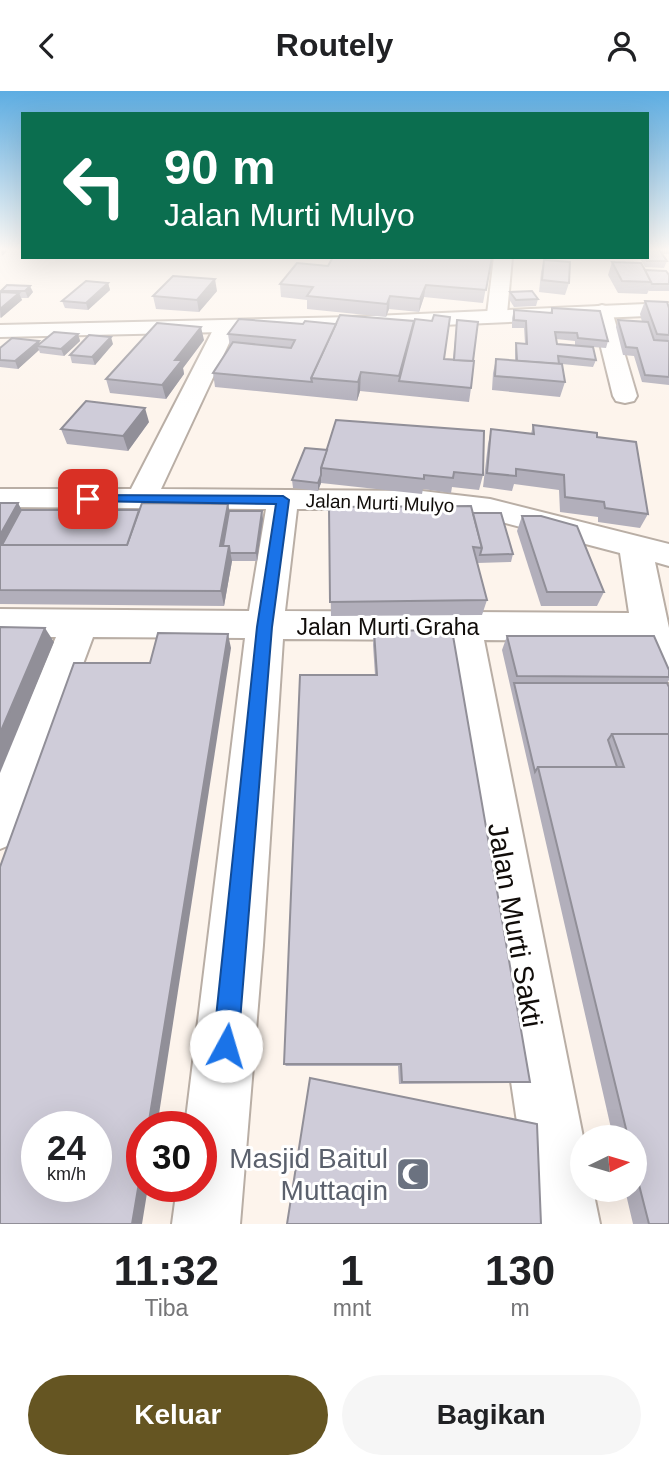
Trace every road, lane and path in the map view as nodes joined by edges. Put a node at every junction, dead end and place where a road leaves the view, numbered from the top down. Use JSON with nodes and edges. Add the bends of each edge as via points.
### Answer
{"nodes":[{"id":1,"x":498,"y":301,"type":"edge"},
{"id":2,"x":669,"y":309,"type":"edge"},
{"id":3,"x":602,"y":311,"type":"junction"},
{"id":4,"x":497,"y":314,"type":"junction"},
{"id":5,"x":226,"y":326,"type":"junction"},
{"id":6,"x":0,"y":331,"type":"edge"},
{"id":7,"x":625,"y":396,"type":"dead end"},
{"id":8,"x":0,"y":498,"type":"edge"},
{"id":9,"x":141,"y":499,"type":"junction"},
{"id":10,"x":283,"y":500,"type":"junction"},
{"id":11,"x":635,"y":547,"type":"junction"},
{"id":12,"x":669,"y":555,"type":"edge"},
{"id":13,"x":0,"y":623,"type":"edge"},
{"id":14,"x":80,"y":624,"type":"junction"},
{"id":15,"x":265,"y":627,"type":"junction"},
{"id":16,"x":463,"y":627,"type":"junction"},
{"id":17,"x":650,"y":627,"type":"junction"},
{"id":18,"x":669,"y":666,"type":"edge"},
{"id":19,"x":0,"y":826,"type":"edge"},
{"id":20,"x":206,"y":1224,"type":"edge"},
{"id":21,"x":566,"y":1224,"type":"edge"}],
"edges":[{"from":1,"to":4,"type":"street"},
{"from":2,"to":3,"type":"street"},
{"from":3,"to":4,"type":"street"},
{"from":3,"to":7,"type":"street"},
{"from":4,"to":5,"type":"street"},
{"from":5,"to":6,"type":"street"},
{"from":5,"to":9,"type":"street"},
{"from":8,"to":9,"type":"street","name":"Jalan Murti Mulyo"},
{"from":9,"to":10,"type":"street","name":"Jalan Murti Mulyo"},
{"from":10,"to":11,"type":"street","name":"Jalan Murti Mulyo","via":[[422,500],[490,509]]},
{"from":10,"to":15,"type":"street"},
{"from":11,"to":12,"type":"street","name":"Jalan Murti Mulyo"},
{"from":11,"to":17,"type":"street"},
{"from":13,"to":14,"type":"street","name":"Jalan Murti Graha"},
{"from":14,"to":15,"type":"street","name":"Jalan Murti Graha","via":[[185,622]]},
{"from":14,"to":19,"type":"street"},
{"from":15,"to":16,"type":"street","name":"Jalan Murti Graha"},
{"from":15,"to":20,"type":"street"},
{"from":16,"to":17,"type":"street","name":"Jalan Murti Graha"},
{"from":16,"to":21,"type":"street","name":"Jalan Murti Sakti"},
{"from":17,"to":18,"type":"street"}]}
